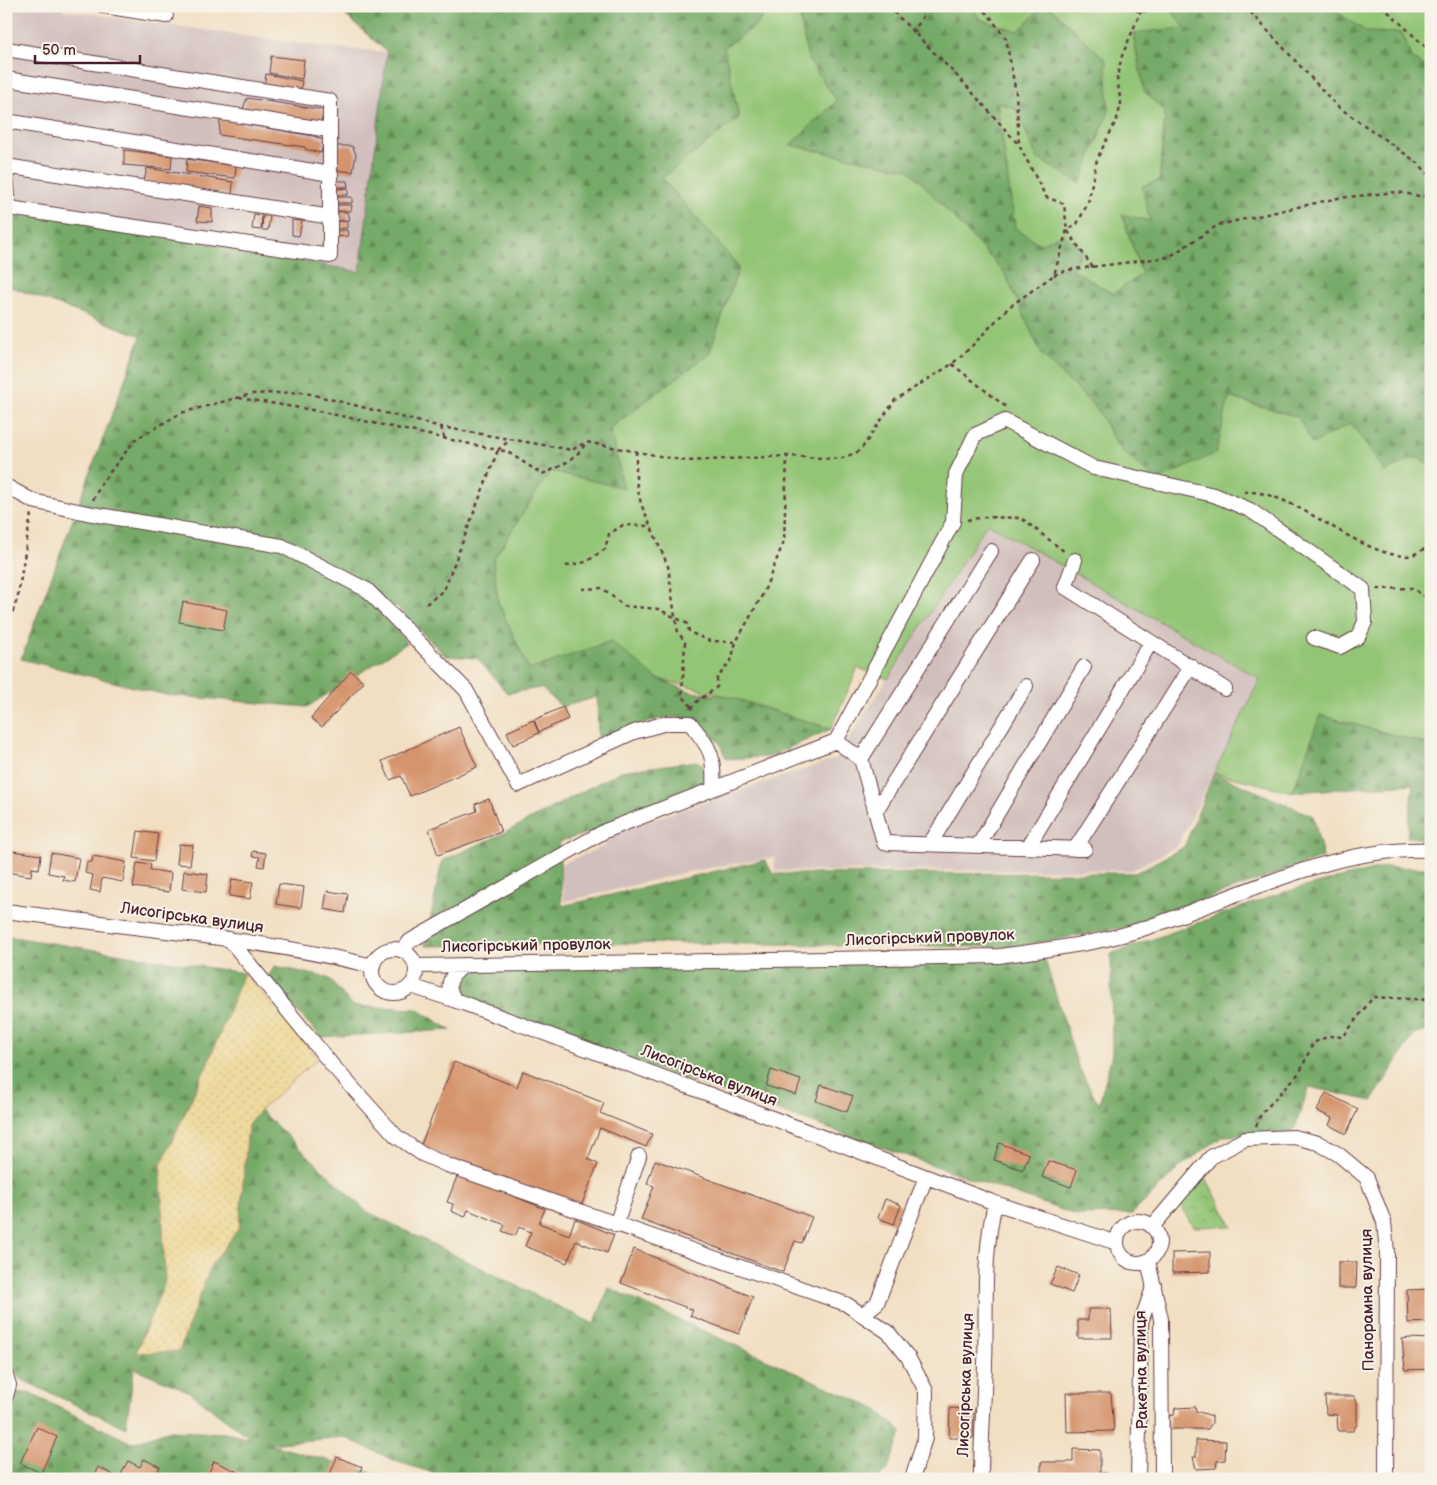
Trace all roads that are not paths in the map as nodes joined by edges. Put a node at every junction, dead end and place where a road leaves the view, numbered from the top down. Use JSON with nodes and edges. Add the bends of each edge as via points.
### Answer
{"nodes":[{"id":1,"x":104,"y":6,"type":"edge"},
{"id":2,"x":166,"y":16,"type":"dead end"},
{"id":3,"x":6,"y":49,"type":"edge"},
{"id":4,"x":6,"y":79,"type":"edge"},
{"id":5,"x":6,"y":121,"type":"edge"},
{"id":6,"x":329,"y":130,"type":"junction"},
{"id":7,"x":6,"y":166,"type":"edge"},
{"id":8,"x":6,"y":173,"type":"edge"},
{"id":9,"x":331,"y":174,"type":"junction"},
{"id":10,"x":331,"y":216,"type":"junction"},
{"id":11,"x":6,"y":486,"type":"edge"},
{"id":12,"x":991,"y":551,"type":"dead end"},
{"id":13,"x":1034,"y":560,"type":"dead end"},
{"id":14,"x":1075,"y":560,"type":"road end"},
{"id":15,"x":1314,"y":638,"type":"dead end"},
{"id":16,"x":1151,"y":642,"type":"junction"},
{"id":17,"x":1191,"y":666,"type":"junction"},
{"id":18,"x":1084,"y":667,"type":"dead end"},
{"id":19,"x":1026,"y":686,"type":"dead end"},
{"id":20,"x":1225,"y":689,"type":"dead end"},
{"id":21,"x":836,"y":741,"type":"junction"},
{"id":22,"x":861,"y":759,"type":"junction"},
{"id":23,"x":713,"y":788,"type":"junction"},
{"id":24,"x":875,"y":812,"type":"junction"},
{"id":25,"x":930,"y":844,"type":"junction"},
{"id":26,"x":978,"y":846,"type":"junction"},
{"id":27,"x":1028,"y":848,"type":"junction"},
{"id":28,"x":1431,"y":850,"type":"edge"},
{"id":29,"x":6,"y":911,"type":"edge"},
{"id":30,"x":229,"y":939,"type":"junction"},
{"id":31,"x":403,"y":950,"type":"junction"},
{"id":32,"x":465,"y":964,"type":"junction"},
{"id":33,"x":373,"y":966,"type":"junction"},
{"id":34,"x":416,"y":966,"type":"junction"},
{"id":35,"x":411,"y":986,"type":"junction"},
{"id":36,"x":456,"y":1000,"type":"junction"},
{"id":37,"x":638,"y":1156,"type":"dead end"},
{"id":38,"x":926,"y":1177,"type":"junction"},
{"id":39,"x":995,"y":1203,"type":"junction"},
{"id":40,"x":616,"y":1225,"type":"junction"},
{"id":41,"x":1152,"y":1227,"type":"junction"},
{"id":42,"x":1117,"y":1243,"type":"junction"},
{"id":43,"x":1148,"y":1261,"type":"junction"},
{"id":44,"x":1154,"y":1284,"type":"junction"},
{"id":45,"x":862,"y":1315,"type":"junction"},
{"id":46,"x":6,"y":1376,"type":"edge"},
{"id":47,"x":6,"y":1396,"type":"edge"},
{"id":48,"x":912,"y":1479,"type":"edge"},
{"id":49,"x":980,"y":1479,"type":"edge"},
{"id":50,"x":1138,"y":1479,"type":"edge"},
{"id":51,"x":1162,"y":1479,"type":"edge"},
{"id":52,"x":1386,"y":1479,"type":"edge"}],
"edges":[{"from":1,"to":2,"type":"street"},
{"from":3,"to":6,"type":"street","via":[[330,101]]},
{"from":4,"to":6,"type":"street"},
{"from":5,"to":9,"type":"street"},
{"from":6,"to":9,"type":"street"},
{"from":7,"to":10,"type":"street"},
{"from":8,"to":10,"type":"street","via":[[9,208],[330,256]]},
{"from":9,"to":10,"type":"street"},
{"from":11,"to":23,"type":"street","via":[[33,501],[87,513],[282,546],[367,590],[466,690],[518,785],[634,732],[667,723],[690,723],[715,762]]},
{"from":12,"to":22,"type":"street"},
{"from":13,"to":24,"type":"street"},
{"from":14,"to":16,"type":"street","via":[[1065,587]]},
{"from":15,"to":21,"type":"street","via":[[1340,647],[1358,637],[1365,622],[1363,589],[1250,510],[1214,495],[1094,468],[1005,421],[975,435],[956,474],[953,522]]},
{"from":16,"to":17,"type":"street"},
{"from":16,"to":27,"type":"street"},
{"from":17,"to":20,"type":"street"},
{"from":17,"to":27,"type":"street","via":[[1080,849]]},
{"from":18,"to":26,"type":"street"},
{"from":19,"to":25,"type":"street"},
{"from":21,"to":22,"type":"street"},
{"from":21,"to":23,"type":"street"},
{"from":22,"to":24,"type":"street"},
{"from":23,"to":31,"type":"street","via":[[605,831],[410,941]]},
{"from":24,"to":25,"type":"street","via":[[884,843]]},
{"from":25,"to":26,"type":"street"},
{"from":26,"to":27,"type":"street"},
{"from":28,"to":32,"type":"street","name":"Лисогірський провулок","via":[[1393,852],[1326,864],[1132,932],[1066,947],[999,956]]},
{"from":29,"to":30,"type":"street","name":"Лисогірська вулиця"},
{"from":30,"to":33,"type":"street","name":"Лисогірська вулиця","via":[[325,954]]},
{"from":30,"to":40,"type":"street","via":[[333,1066],[408,1146],[447,1165]]},
{"from":31,"to":33,"type":"street","via":[[392,948],[382,952]]},
{"from":31,"to":34,"type":"street","via":[[412,956]]},
{"from":32,"to":34,"type":"street","name":"Лисогірський провулок"},
{"from":32,"to":36,"type":"street","via":[[454,972],[449,983],[450,994]]},
{"from":33,"to":35,"type":"street","via":[[372,974],[381,988],[391,992]]},
{"from":34,"to":35,"type":"street"},
{"from":35,"to":36,"type":"street","name":"Лисогірська вулиця"},
{"from":36,"to":38,"type":"street","name":"Лисогірська вулиця"},
{"from":37,"to":40,"type":"street"},
{"from":38,"to":39,"type":"street","name":"Лисогірська вулиця"},
{"from":38,"to":45,"type":"street","via":[[877,1303]]},
{"from":39,"to":42,"type":"street","name":"Лисогірська вулиця"},
{"from":39,"to":49,"type":"street","name":"Лисогірська вулиця","via":[[987,1236],[985,1270]]},
{"from":40,"to":45,"type":"street","via":[[846,1304]]},
{"from":41,"to":42,"type":"street","via":[[1142,1222],[1131,1222],[1119,1233]]},
{"from":41,"to":43,"type":"street","via":[[1159,1245]]},
{"from":41,"to":52,"type":"street","name":"Панорамна вулиця","via":[[1211,1158],[1245,1139],[1294,1137],[1318,1143],[1338,1154],[1367,1178],[1384,1222],[1387,1251]]},
{"from":42,"to":43,"type":"street","via":[[1125,1259],[1136,1263]]},
{"from":43,"to":44,"type":"street","name":"Ракетна вулиця"},
{"from":44,"to":50,"type":"street","via":[[1141,1322]]},
{"from":44,"to":51,"type":"street","name":"Ракетна вулиця","via":[[1160,1319]]},
{"from":45,"to":48,"type":"street","via":[[888,1332],[908,1357],[926,1391],[925,1438]]},
{"from":46,"to":47,"type":"street","via":[[9,1385]]}]}
